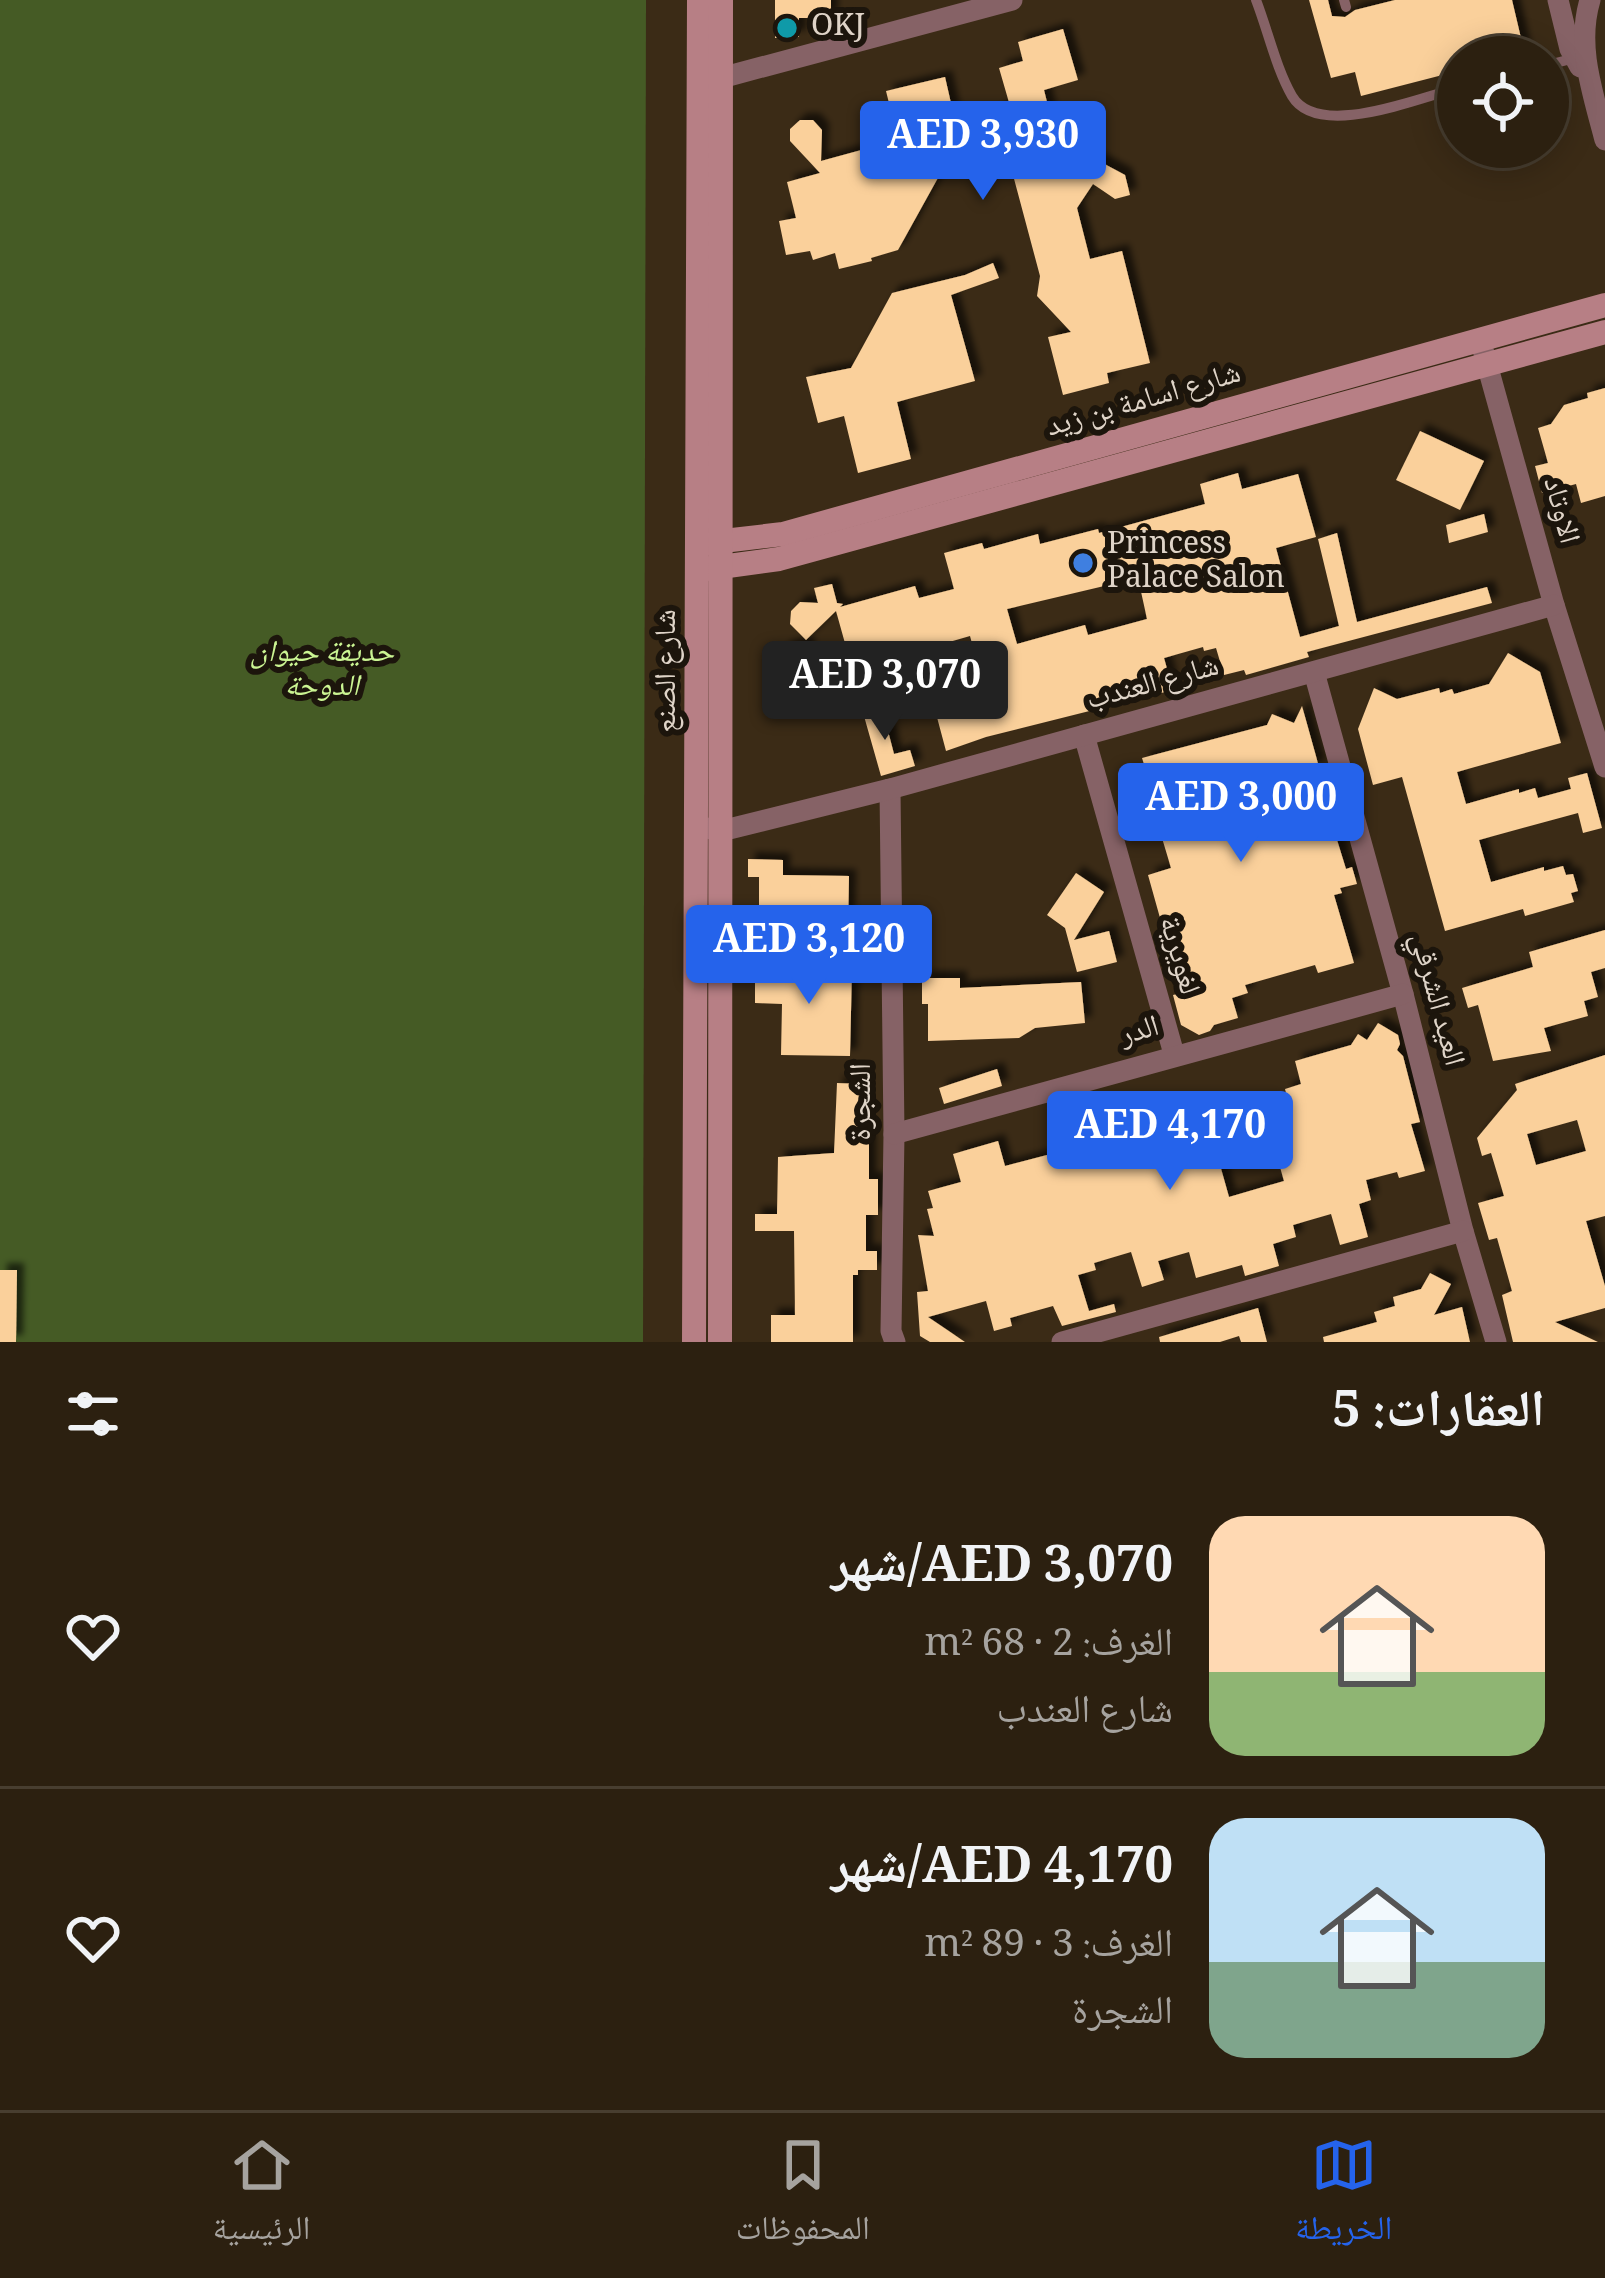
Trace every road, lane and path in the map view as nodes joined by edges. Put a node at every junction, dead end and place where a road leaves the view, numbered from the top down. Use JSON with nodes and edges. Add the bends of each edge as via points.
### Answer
{"nodes":[{"id":1,"x":699,"y":0,"type":"edge"},
{"id":2,"x":721,"y":0,"type":"edge"},
{"id":3,"x":1012,"y":0,"type":"edge"},
{"id":4,"x":1256,"y":0,"type":"edge"},
{"id":5,"x":1558,"y":0,"type":"edge"},
{"id":6,"x":1590,"y":0,"type":"edge"},
{"id":7,"x":1569,"y":66,"type":"edge"},
{"id":8,"x":1582,"y":67,"type":"junction"},
{"id":9,"x":710,"y":78,"type":"junction"},
{"id":10,"x":1437,"y":93,"type":"edge"},
{"id":11,"x":1605,"y":140,"type":"edge"},
{"id":12,"x":1605,"y":305,"type":"edge"},
{"id":13,"x":1605,"y":332,"type":"edge"},
{"id":14,"x":1484,"y":351,"type":"junction"},
{"id":15,"x":710,"y":556,"type":"junction"},
{"id":16,"x":1554,"y":605,"type":"junction"},
{"id":17,"x":1314,"y":673,"type":"junction"},
{"id":18,"x":1084,"y":735,"type":"junction"},
{"id":19,"x":1602,"y":742,"type":"edge"},
{"id":20,"x":1605,"y":767,"type":"edge"},
{"id":21,"x":890,"y":790,"type":"junction"},
{"id":22,"x":709,"y":829,"type":"junction"},
{"id":23,"x":1403,"y":994,"type":"junction"},
{"id":24,"x":1174,"y":1054,"type":"junction"},
{"id":25,"x":894,"y":1134,"type":"junction"},
{"id":26,"x":1463,"y":1231,"type":"junction"},
{"id":27,"x":694,"y":1342,"type":"edge"},
{"id":28,"x":720,"y":1342,"type":"edge"},
{"id":29,"x":895,"y":1342,"type":"edge"},
{"id":30,"x":1062,"y":1342,"type":"edge"},
{"id":31,"x":1496,"y":1342,"type":"edge"}],
"edges":[{"from":1,"to":9,"type":"street","name":"شارع الصنع"},
{"from":2,"to":9,"type":"street","name":"شارع الصنع"},
{"from":3,"to":9,"type":"street"},
{"from":4,"to":10,"type":"lane","via":[[1294,100],[1313,114],[1336,119]]},
{"from":5,"to":8,"type":"street"},
{"from":6,"to":8,"type":"street"},
{"from":7,"to":8,"type":"lane"},
{"from":8,"to":11,"type":"street"},
{"from":9,"to":15,"type":"street","name":"شارع الصنع"},
{"from":12,"to":14,"type":"street","name":"شارع اسامة بن زيد"},
{"from":13,"to":14,"type":"street","name":"شارع اسامة بن زيد"},
{"from":14,"to":15,"type":"street","name":"شارع اسامة بن زيد","via":[[779,559]]},
{"from":14,"to":16,"type":"street","name":"الاوتاد"},
{"from":15,"to":22,"type":"street","name":"شارع الصنع"},
{"from":16,"to":17,"type":"street","name":"شارع العندب"},
{"from":16,"to":19,"type":"street","name":"الاوتاد"},
{"from":17,"to":18,"type":"street","name":"شارع العندب"},
{"from":17,"to":23,"type":"street","name":"العيد الشرقي"},
{"from":18,"to":21,"type":"street","name":"شارع العندب"},
{"from":18,"to":24,"type":"street","name":"لغويرية"},
{"from":19,"to":20,"type":"street","name":"الاوتاد"},
{"from":21,"to":22,"type":"street","name":"شارع العندب"},
{"from":21,"to":25,"type":"street","name":"الشجرة"},
{"from":22,"to":27,"type":"street","name":"شارع الصنع"},
{"from":22,"to":28,"type":"street","name":"شارع الصنع"},
{"from":23,"to":24,"type":"street","name":"الدر"},
{"from":23,"to":26,"type":"street","name":"العيد الشرقي"},
{"from":24,"to":25,"type":"street","name":"الدر"},
{"from":25,"to":29,"type":"street","name":"الشجرة"},
{"from":26,"to":30,"type":"street"},
{"from":26,"to":31,"type":"street","name":"العيد الشرقي"}]}
